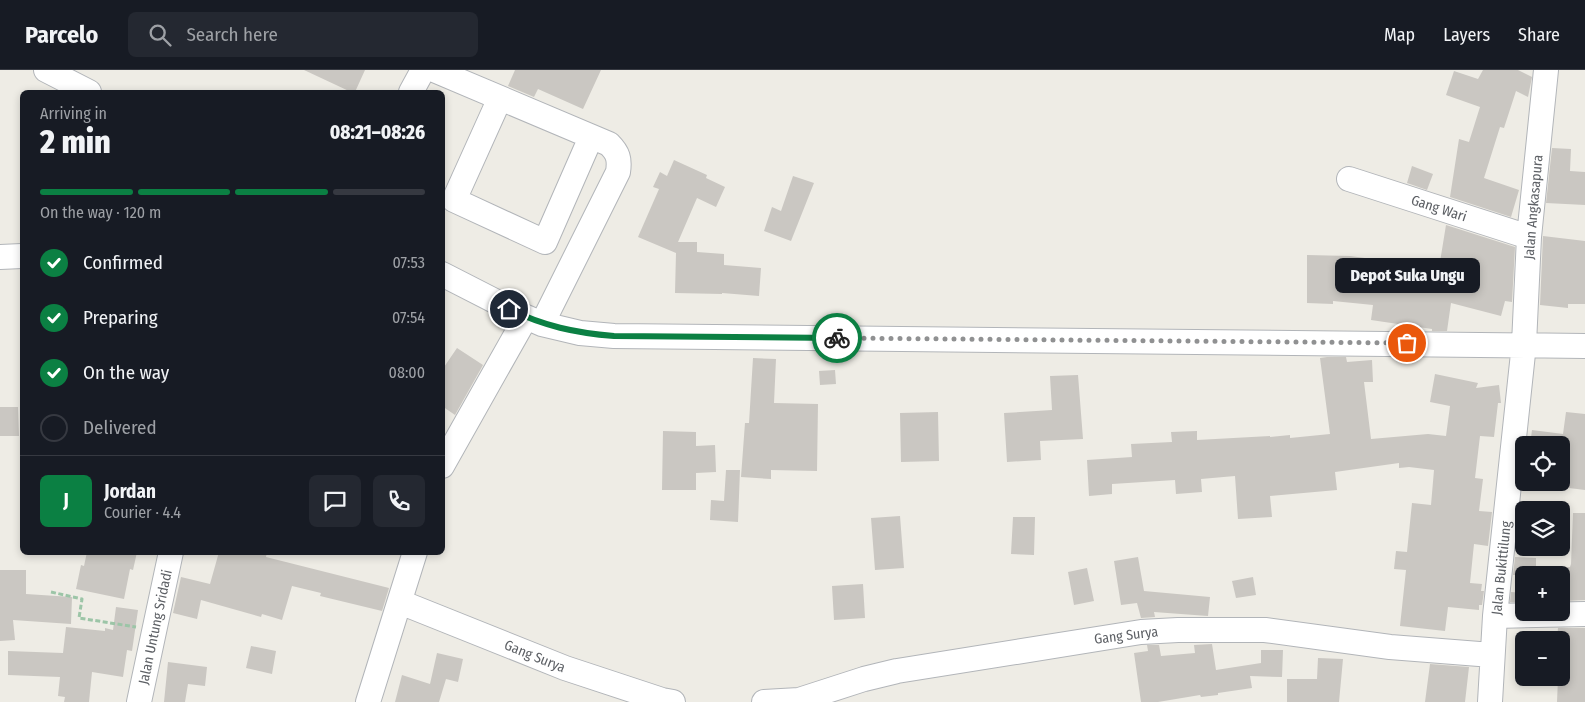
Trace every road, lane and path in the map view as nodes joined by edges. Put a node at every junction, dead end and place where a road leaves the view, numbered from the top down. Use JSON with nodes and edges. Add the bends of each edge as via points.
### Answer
{"nodes":[{"id":1,"x":46,"y":70,"type":"edge"},
{"id":2,"x":423,"y":70,"type":"edge"},
{"id":3,"x":434,"y":70,"type":"edge"},
{"id":4,"x":1546,"y":70,"type":"edge"},
{"id":5,"x":85,"y":90,"type":"edge"},
{"id":6,"x":413,"y":90,"type":"edge"},
{"id":7,"x":500,"y":98,"type":"junction"},
{"id":8,"x":591,"y":137,"type":"junction"},
{"id":9,"x":1348,"y":179,"type":"dead end"},
{"id":10,"x":1529,"y":237,"type":"junction"},
{"id":11,"x":20,"y":256,"type":"edge"},
{"id":12,"x":0,"y":257,"type":"edge"},
{"id":13,"x":445,"y":276,"type":"edge"},
{"id":14,"x":534,"y":321,"type":"junction"},
{"id":15,"x":1524,"y":344,"type":"junction"},
{"id":16,"x":1585,"y":346,"type":"edge"},
{"id":17,"x":445,"y":461,"type":"edge"},
{"id":18,"x":170,"y":555,"type":"edge"},
{"id":19,"x":414,"y":555,"type":"edge"},
{"id":20,"x":51,"y":592,"type":"dead end"},
{"id":21,"x":400,"y":602,"type":"junction"},
{"id":22,"x":1585,"y":614,"type":"edge"},
{"id":23,"x":1495,"y":616,"type":"junction"},
{"id":24,"x":154,"y":630,"type":"junction"},
{"id":25,"x":1492,"y":656,"type":"junction"},
{"id":26,"x":139,"y":702,"type":"edge"},
{"id":27,"x":368,"y":702,"type":"edge"},
{"id":28,"x":673,"y":702,"type":"edge"},
{"id":29,"x":764,"y":702,"type":"edge"},
{"id":30,"x":1490,"y":702,"type":"edge"}],
"edges":[{"from":1,"to":5,"type":"street"},
{"from":2,"to":6,"type":"street"},
{"from":3,"to":7,"type":"street"},
{"from":4,"to":10,"type":"street","name":"Jalan Angkasapura"},
{"from":7,"to":8,"type":"street"},
{"from":7,"to":8,"type":"street","via":[[454,200],[545,242]]},
{"from":8,"to":14,"type":"street","via":[[616,151],[620,161],[618,172]]},
{"from":9,"to":10,"type":"street","name":"Gang Wari"},
{"from":10,"to":15,"type":"street","name":"Jalan Angkasapura"},
{"from":11,"to":12,"type":"street"},
{"from":13,"to":14,"type":"street"},
{"from":14,"to":15,"type":"street","via":[[580,333],[614,336]]},
{"from":14,"to":17,"type":"street"},
{"from":15,"to":16,"type":"street"},
{"from":15,"to":23,"type":"street","name":"Jalan Bukittilung"},
{"from":18,"to":24,"type":"street","name":"Jalan Untung Sridadi"},
{"from":19,"to":21,"type":"street"},
{"from":20,"to":24,"type":"path","via":[[82,598],[79,618]]},
{"from":21,"to":27,"type":"street"},
{"from":21,"to":28,"type":"street","name":"Gang Surya","via":[[565,668]]},
{"from":22,"to":23,"type":"street"},
{"from":23,"to":25,"type":"street","name":"Jalan Bukittilung"},
{"from":24,"to":26,"type":"street","name":"Jalan Untung Sridadi"},
{"from":25,"to":29,"type":"street","name":"Gang Surya","via":[[1390,647],[1264,630],[1178,630],[1132,634],[897,671],[799,700]]},
{"from":25,"to":30,"type":"street","name":"Jalan Bukittilung"}]}
